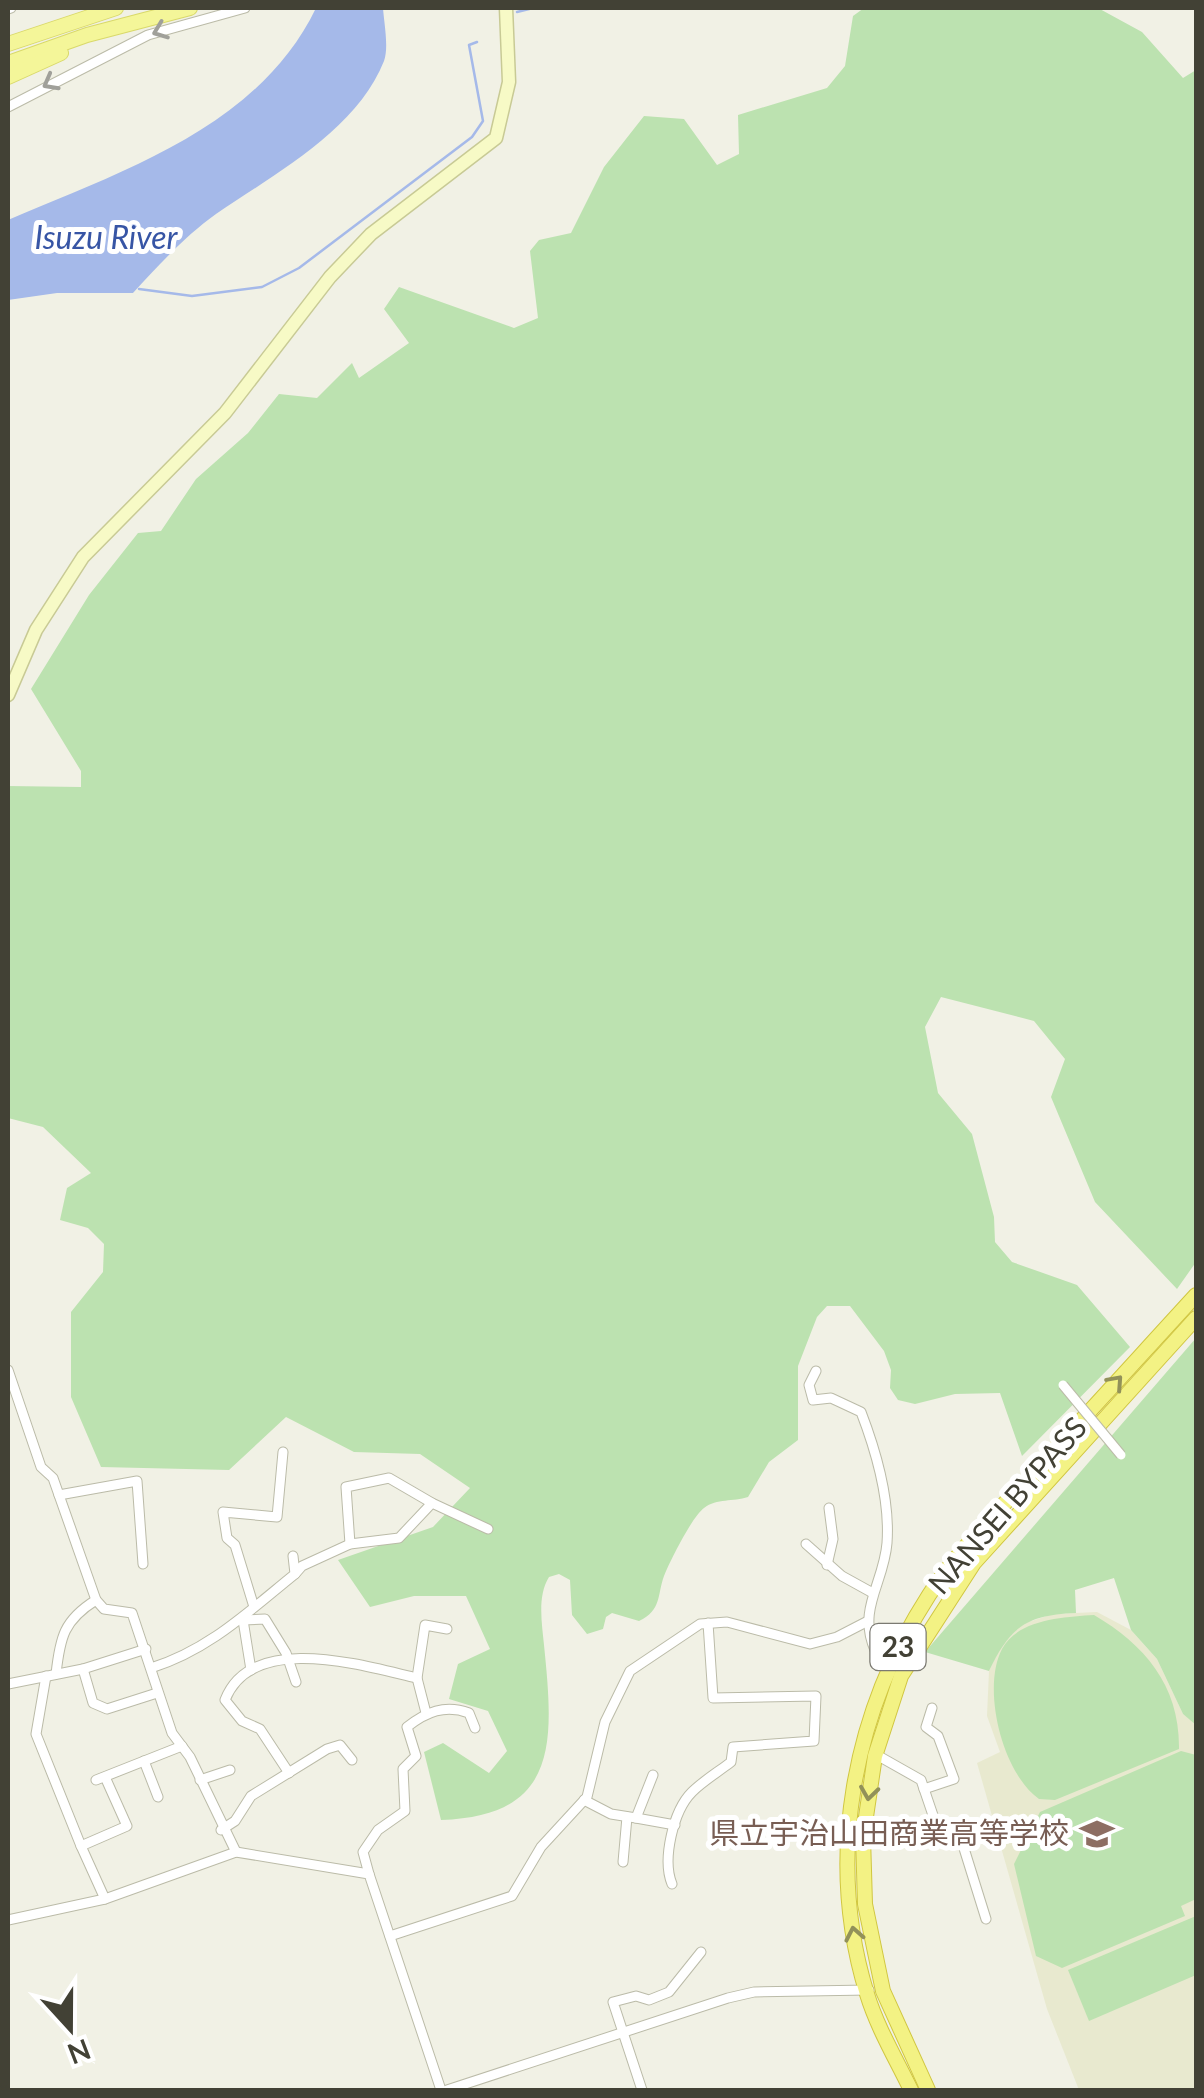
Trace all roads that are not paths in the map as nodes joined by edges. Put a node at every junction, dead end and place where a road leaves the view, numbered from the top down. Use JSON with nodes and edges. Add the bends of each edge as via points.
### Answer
{"nodes":[{"id":1,"x":102,"y":8,"type":"edge"},
{"id":2,"x":116,"y":8,"type":"edge"},
{"id":3,"x":190,"y":8,"type":"edge"},
{"id":4,"x":245,"y":8,"type":"edge"},
{"id":5,"x":506,"y":8,"type":"edge"},
{"id":6,"x":174,"y":12,"type":"junction"},
{"id":7,"x":8,"y":36,"type":"edge"},
{"id":8,"x":8,"y":44,"type":"edge"},
{"id":9,"x":8,"y":63,"type":"edge"},
{"id":10,"x":10,"y":79,"type":"edge"},
{"id":11,"x":21,"y":99,"type":"junction"},
{"id":12,"x":8,"y":106,"type":"edge"},
{"id":13,"x":8,"y":696,"type":"edge"},
{"id":14,"x":1196,"y":1295,"type":"edge"},
{"id":15,"x":1196,"y":1318,"type":"edge"},
{"id":16,"x":8,"y":1370,"type":"edge"},
{"id":17,"x":816,"y":1371,"type":"dead end"},
{"id":18,"x":1063,"y":1385,"type":"dead end"},
{"id":19,"x":283,"y":1452,"type":"dead end"},
{"id":20,"x":1121,"y":1455,"type":"dead end"},
{"id":21,"x":60,"y":1494,"type":"junction"},
{"id":22,"x":432,"y":1503,"type":"junction"},
{"id":23,"x":829,"y":1508,"type":"dead end"},
{"id":24,"x":488,"y":1529,"type":"dead end"},
{"id":25,"x":350,"y":1544,"type":"junction"},
{"id":26,"x":806,"y":1544,"type":"dead end"},
{"id":27,"x":293,"y":1556,"type":"dead end"},
{"id":28,"x":143,"y":1564,"type":"dead end"},
{"id":29,"x":827,"y":1564,"type":"junction"},
{"id":30,"x":295,"y":1574,"type":"junction"},
{"id":31,"x":871,"y":1592,"type":"junction"},
{"id":32,"x":96,"y":1600,"type":"junction"},
{"id":33,"x":254,"y":1607,"type":"junction"},
{"id":34,"x":244,"y":1620,"type":"junction"},
{"id":35,"x":868,"y":1621,"type":"junction"},
{"id":36,"x":708,"y":1624,"type":"junction"},
{"id":37,"x":446,"y":1629,"type":"dead end"},
{"id":38,"x":146,"y":1649,"type":"junction"},
{"id":39,"x":288,"y":1660,"type":"junction"},
{"id":40,"x":891,"y":1662,"type":"junction"},
{"id":41,"x":84,"y":1668,"type":"junction"},
{"id":42,"x":151,"y":1668,"type":"junction"},
{"id":43,"x":251,"y":1670,"type":"junction"},
{"id":44,"x":51,"y":1675,"type":"junction"},
{"id":45,"x":418,"y":1678,"type":"junction"},
{"id":46,"x":296,"y":1682,"type":"dead end"},
{"id":47,"x":8,"y":1684,"type":"edge"},
{"id":48,"x":157,"y":1693,"type":"junction"},
{"id":49,"x":932,"y":1708,"type":"dead end"},
{"id":50,"x":426,"y":1712,"type":"junction"},
{"id":51,"x":475,"y":1728,"type":"dead end"},
{"id":52,"x":182,"y":1746,"type":"junction"},
{"id":53,"x":876,"y":1754,"type":"junction"},
{"id":54,"x":352,"y":1760,"type":"dead end"},
{"id":55,"x":144,"y":1761,"type":"junction"},
{"id":56,"x":230,"y":1770,"type":"dead end"},
{"id":57,"x":289,"y":1773,"type":"junction"},
{"id":58,"x":653,"y":1775,"type":"dead end"},
{"id":59,"x":200,"y":1780,"type":"junction"},
{"id":60,"x":924,"y":1789,"type":"junction"},
{"id":61,"x":158,"y":1798,"type":"dead end"},
{"id":62,"x":584,"y":1800,"type":"junction"},
{"id":63,"x":632,"y":1818,"type":"junction"},
{"id":64,"x":675,"y":1825,"type":"junction"},
{"id":65,"x":221,"y":1830,"type":"junction"},
{"id":66,"x":81,"y":1846,"type":"junction"},
{"id":67,"x":236,"y":1852,"type":"junction"},
{"id":68,"x":622,"y":1862,"type":"dead end"},
{"id":69,"x":368,"y":1874,"type":"junction"},
{"id":70,"x":672,"y":1884,"type":"dead end"},
{"id":71,"x":105,"y":1898,"type":"junction"},
{"id":72,"x":986,"y":1919,"type":"dead end"},
{"id":73,"x":8,"y":1920,"type":"edge"},
{"id":74,"x":390,"y":1936,"type":"junction"},
{"id":75,"x":701,"y":1952,"type":"dead end"},
{"id":76,"x":866,"y":1990,"type":"junction"},
{"id":77,"x":884,"y":1991,"type":"junction"},
{"id":78,"x":624,"y":2034,"type":"junction"},
{"id":79,"x":444,"y":2090,"type":"edge"},
{"id":80,"x":642,"y":2090,"type":"edge"},
{"id":81,"x":911,"y":2090,"type":"edge"},
{"id":82,"x":928,"y":2090,"type":"edge"}],
"edges":[{"from":1,"to":7,"type":"main road"},
{"from":2,"to":8,"type":"main road"},
{"from":3,"to":6,"type":"main road"},
{"from":4,"to":11,"type":"street","one_way":true,"via":[[180,23]]},
{"from":5,"to":13,"type":"main road","via":[[509,82],[496,138],[364,241],[225,413],[82,557],[36,630]]},
{"from":6,"to":9,"type":"main road"},
{"from":6,"to":10,"type":"main road"},
{"from":10,"to":11,"type":"street"},
{"from":11,"to":12,"type":"street"},
{"from":40,"to":14,"type":"highway","name":"NANSEI BYPASS","number":"23","one_way":true,"via":[[931,1590],[970,1542]]},
{"from":15,"to":53,"type":"highway","name":"NANSEI BYPASS","number":"23","via":[[974,1563],[901,1676]]},
{"from":16,"to":21,"type":"street","via":[[42,1467]]},
{"from":17,"to":31,"type":"street","via":[[809,1386],[813,1400],[832,1398],[861,1412],[877,1460],[887,1540]]},
{"from":18,"to":20,"type":"street","bridge":true},
{"from":19,"to":33,"type":"street","via":[[277,1517],[223,1512]]},
{"from":21,"to":28,"type":"street","via":[[137,1481]]},
{"from":21,"to":32,"type":"street"},
{"from":22,"to":24,"type":"street"},
{"from":22,"to":25,"type":"street","via":[[398,1538]]},
{"from":22,"to":25,"type":"street","via":[[388,1478],[346,1486]]},
{"from":23,"to":29,"type":"street","via":[[833,1540]]},
{"from":25,"to":30,"type":"street"},
{"from":26,"to":29,"type":"street"},
{"from":27,"to":30,"type":"street"},
{"from":29,"to":31,"type":"street"},
{"from":30,"to":33,"type":"street"},
{"from":31,"to":35,"type":"street"},
{"from":32,"to":38,"type":"street","via":[[104,1609],[132,1613]]},
{"from":32,"to":44,"type":"street","via":[[73,1614],[60,1634]]},
{"from":33,"to":34,"type":"street"},
{"from":34,"to":39,"type":"street","via":[[265,1619]]},
{"from":34,"to":42,"type":"street","via":[[180,1659]]},
{"from":34,"to":43,"type":"street"},
{"from":35,"to":36,"type":"street","via":[[810,1644],[726,1622]]},
{"from":35,"to":40,"type":"street","via":[[875,1650]]},
{"from":36,"to":62,"type":"street","via":[[630,1672],[610,1708]]},
{"from":36,"to":64,"type":"street","via":[[713,1698],[816,1696],[814,1740],[733,1746],[731,1762],[689,1794]]},
{"from":37,"to":45,"type":"street","via":[[425,1625]]},
{"from":38,"to":41,"type":"street"},
{"from":38,"to":42,"type":"street"},
{"from":39,"to":43,"type":"street"},
{"from":39,"to":45,"type":"street","via":[[328,1658]]},
{"from":39,"to":46,"type":"street"},
{"from":76,"to":40,"type":"highway","name":"NANSEI BYPASS","number":"23","one_way":true,"via":[[848,1901],[848,1829],[862,1741]]},
{"from":41,"to":44,"type":"street"},
{"from":41,"to":48,"type":"street","via":[[94,1703],[107,1709]]},
{"from":42,"to":48,"type":"street"},
{"from":43,"to":57,"type":"street","via":[[225,1700],[260,1729]]},
{"from":44,"to":47,"type":"street"},
{"from":44,"to":66,"type":"street","via":[[36,1734]]},
{"from":45,"to":50,"type":"street"},
{"from":48,"to":52,"type":"street"},
{"from":49,"to":60,"type":"street","via":[[926,1727],[938,1736],[954,1779]]},
{"from":50,"to":51,"type":"street","via":[[456,1708],[469,1713]]},
{"from":50,"to":69,"type":"street","via":[[407,1728],[416,1756],[403,1768],[406,1811],[378,1830],[363,1852]]},
{"from":52,"to":55,"type":"street"},
{"from":52,"to":59,"type":"street"},
{"from":53,"to":60,"type":"street","via":[[921,1780]]},
{"from":53,"to":77,"type":"highway","name":"NANSEI BYPASS","number":"23","one_way":true,"via":[[863,1837],[864,1904]]},
{"from":54,"to":57,"type":"street","via":[[340,1745]]},
{"from":55,"to":61,"type":"street"},
{"from":55,"to":66,"type":"street","via":[[100,1778],[127,1826]]},
{"from":56,"to":59,"type":"street"},
{"from":57,"to":65,"type":"street","via":[[251,1796]]},
{"from":58,"to":63,"type":"street"},
{"from":59,"to":65,"type":"street"},
{"from":60,"to":72,"type":"street","via":[[938,1830],[962,1842]]},
{"from":62,"to":63,"type":"street"},
{"from":62,"to":74,"type":"street","via":[[541,1847],[512,1896]]},
{"from":63,"to":64,"type":"street"},
{"from":63,"to":68,"type":"street"},
{"from":64,"to":70,"type":"street","via":[[666,1870]]},
{"from":65,"to":67,"type":"street"},
{"from":66,"to":71,"type":"street"},
{"from":67,"to":69,"type":"street"},
{"from":67,"to":71,"type":"street"},
{"from":69,"to":74,"type":"street"},
{"from":71,"to":73,"type":"street"},
{"from":74,"to":79,"type":"street"},
{"from":75,"to":78,"type":"street","via":[[669,1992],[613,2002]]},
{"from":76,"to":77,"type":"street"},
{"from":76,"to":78,"type":"street","via":[[754,1992]]},
{"from":76,"to":81,"type":"highway","name":"NANSEI BYPASS","number":"23"},
{"from":77,"to":82,"type":"highway","name":"NANSEI BYPASS","number":"23"},
{"from":78,"to":79,"type":"street"},
{"from":78,"to":80,"type":"street"}]}
